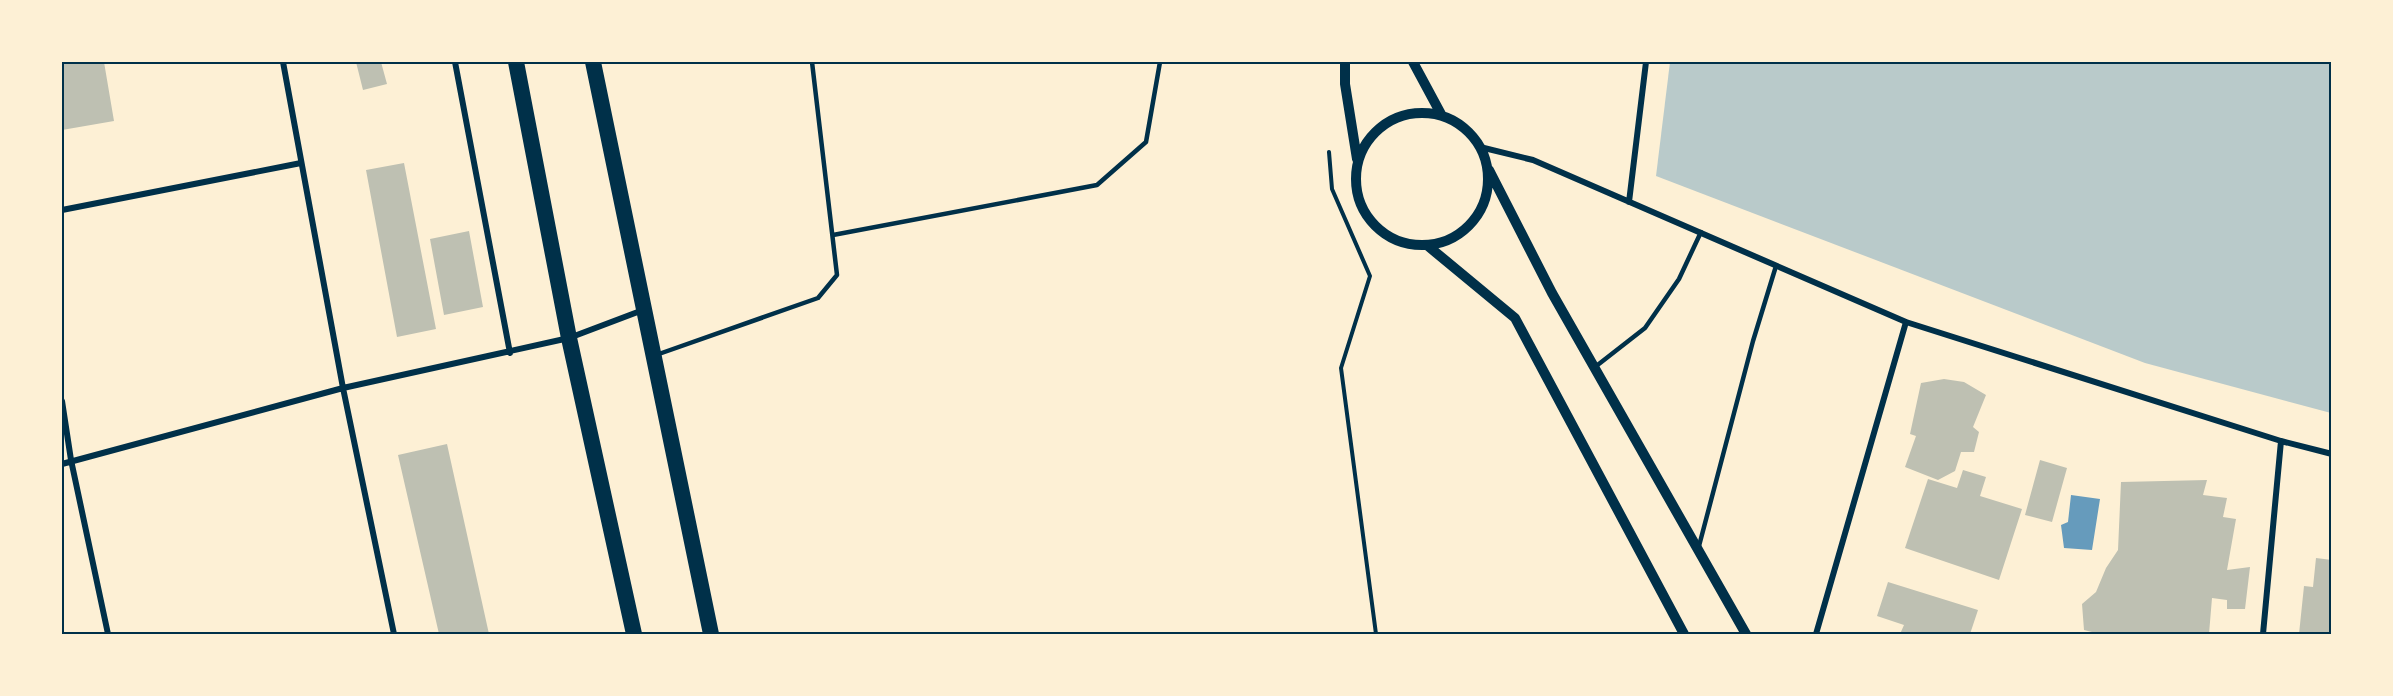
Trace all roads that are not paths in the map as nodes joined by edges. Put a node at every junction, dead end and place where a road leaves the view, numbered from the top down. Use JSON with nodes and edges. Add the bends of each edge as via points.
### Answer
{"nodes":[{"id":1,"x":283,"y":62,"type":"edge"},
{"id":2,"x":455,"y":62,"type":"edge"},
{"id":3,"x":516,"y":62,"type":"edge"},
{"id":4,"x":593,"y":62,"type":"edge"},
{"id":5,"x":812,"y":62,"type":"edge"},
{"id":6,"x":1160,"y":62,"type":"edge"},
{"id":7,"x":1346,"y":62,"type":"edge"},
{"id":8,"x":1413,"y":62,"type":"edge"},
{"id":9,"x":1646,"y":62,"type":"edge"},
{"id":10,"x":1441,"y":114,"type":"junction"},
{"id":11,"x":1480,"y":147,"type":"junction"},
{"id":12,"x":1357,"y":159,"type":"junction"},
{"id":13,"x":301,"y":163,"type":"junction"},
{"id":14,"x":1489,"y":170,"type":"junction"},
{"id":15,"x":1629,"y":202,"type":"junction"},
{"id":16,"x":62,"y":210,"type":"edge"},
{"id":17,"x":1701,"y":232,"type":"junction"},
{"id":18,"x":832,"y":235,"type":"junction"},
{"id":19,"x":1428,"y":246,"type":"junction"},
{"id":20,"x":1776,"y":266,"type":"junction"},
{"id":21,"x":644,"y":310,"type":"junction"},
{"id":22,"x":1906,"y":322,"type":"junction"},
{"id":23,"x":570,"y":338,"type":"junction"},
{"id":24,"x":510,"y":353,"type":"junction"},
{"id":25,"x":654,"y":356,"type":"junction"},
{"id":26,"x":1594,"y":368,"type":"junction"},
{"id":27,"x":343,"y":388,"type":"junction"},
{"id":28,"x":62,"y":401,"type":"edge"},
{"id":29,"x":2281,"y":441,"type":"junction"},
{"id":30,"x":2331,"y":454,"type":"edge"},
{"id":31,"x":71,"y":460,"type":"junction"},
{"id":32,"x":62,"y":464,"type":"edge"},
{"id":33,"x":1698,"y":550,"type":"junction"},
{"id":34,"x":108,"y":634,"type":"edge"},
{"id":35,"x":394,"y":634,"type":"edge"},
{"id":36,"x":634,"y":634,"type":"edge"},
{"id":37,"x":711,"y":634,"type":"edge"},
{"id":38,"x":1684,"y":634,"type":"edge"},
{"id":39,"x":1746,"y":634,"type":"edge"},
{"id":40,"x":1816,"y":634,"type":"edge"},
{"id":41,"x":2263,"y":634,"type":"edge"}],
"edges":[{"from":1,"to":13,"type":"street"},
{"from":2,"to":24,"type":"street"},
{"from":3,"to":23,"type":"highway"},
{"from":4,"to":21,"type":"highway"},
{"from":5,"to":18,"type":"lane"},
{"from":6,"to":18,"type":"lane","via":[[1146,142],[1097,185]]},
{"from":7,"to":12,"type":"street","via":[[1345,84]]},
{"from":8,"to":10,"type":"street"},
{"from":9,"to":15,"type":"street"},
{"from":10,"to":11,"type":"street","via":[[1464,126]]},
{"from":10,"to":12,"type":"street","via":[[1415,112],[1390,120],[1370,136]]},
{"from":11,"to":14,"type":"street"},
{"from":11,"to":15,"type":"street","via":[[1533,160]]},
{"from":12,"to":19,"type":"street","via":[[1355,186],[1362,211],[1379,230],[1402,243]]},
{"from":13,"to":16,"type":"street"},
{"from":13,"to":27,"type":"street"},
{"from":14,"to":19,"type":"street","via":[[1485,198],[1473,221],[1453,238]]},
{"from":14,"to":26,"type":"street"},
{"from":15,"to":17,"type":"street"},
{"from":17,"to":20,"type":"street"},
{"from":17,"to":26,"type":"lane","via":[[1678,279],[1645,328]]},
{"from":18,"to":25,"type":"lane","via":[[837,275],[818,298]]},
{"from":19,"to":38,"type":"street","via":[[1515,318]]},
{"from":20,"to":22,"type":"street"},
{"from":20,"to":33,"type":"lane"},
{"from":21,"to":23,"type":"street"},
{"from":21,"to":25,"type":"highway"},
{"from":22,"to":29,"type":"street"},
{"from":22,"to":40,"type":"street"},
{"from":23,"to":24,"type":"street"},
{"from":23,"to":36,"type":"highway"},
{"from":24,"to":27,"type":"street"},
{"from":25,"to":37,"type":"highway"},
{"from":26,"to":33,"type":"street"},
{"from":27,"to":31,"type":"street"},
{"from":27,"to":35,"type":"street"},
{"from":28,"to":31,"type":"street"},
{"from":29,"to":30,"type":"street"},
{"from":29,"to":41,"type":"street"},
{"from":31,"to":32,"type":"street"},
{"from":31,"to":34,"type":"street"},
{"from":33,"to":39,"type":"street"}]}
